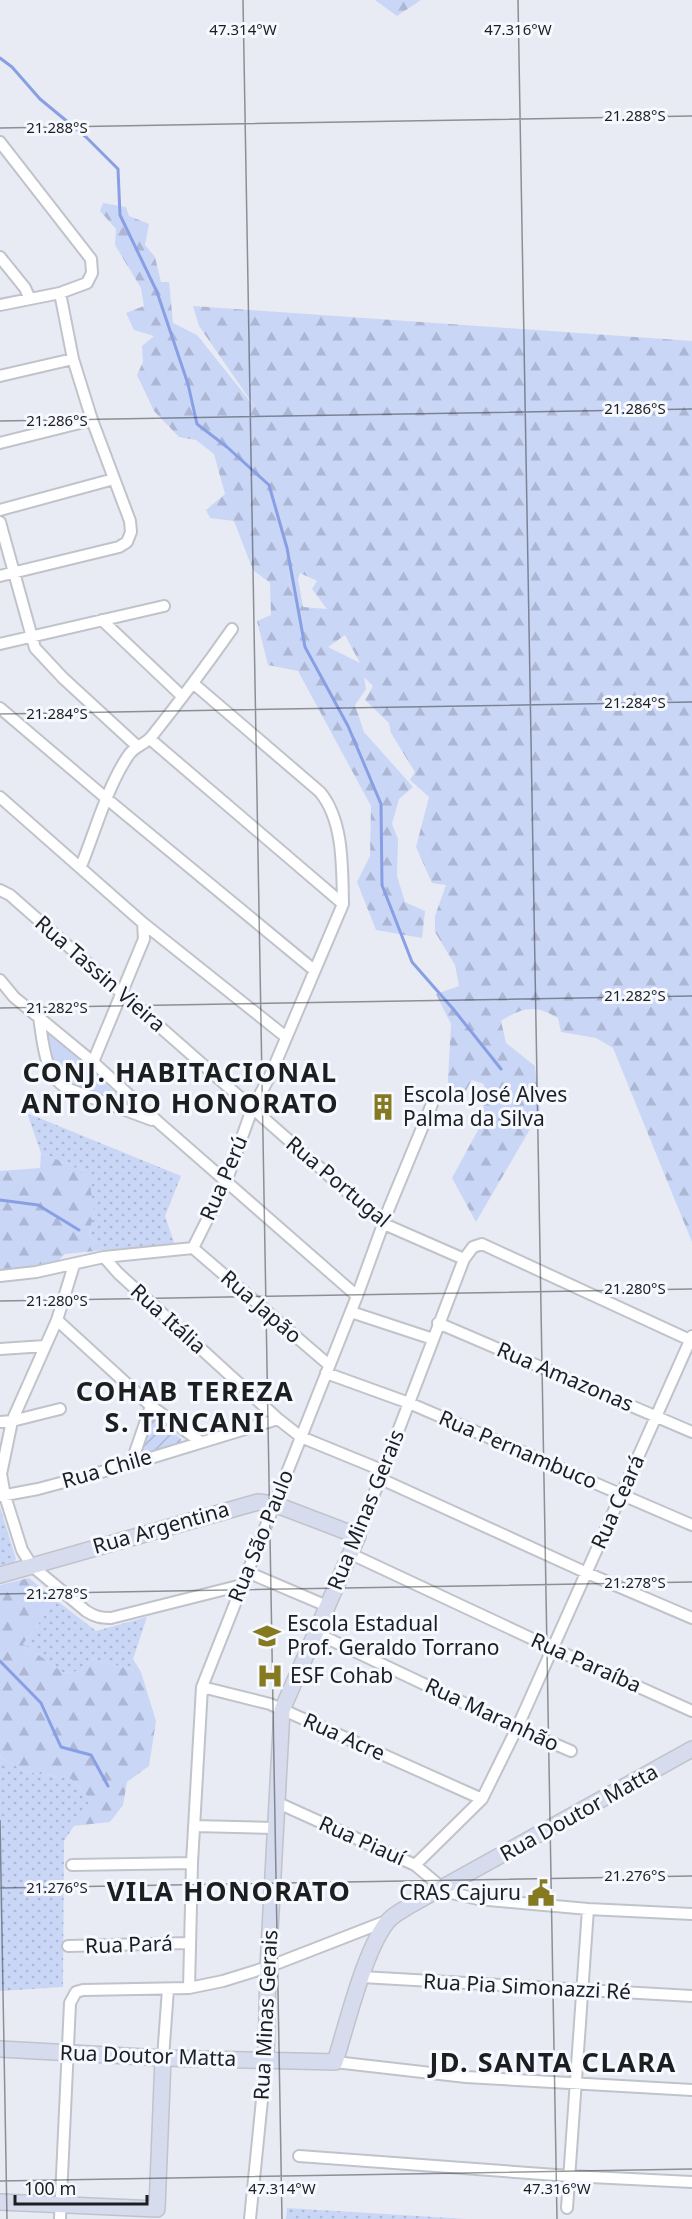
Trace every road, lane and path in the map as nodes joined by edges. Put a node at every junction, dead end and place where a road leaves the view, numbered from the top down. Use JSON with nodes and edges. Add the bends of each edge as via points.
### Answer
{"nodes":[{"id":1,"x":0,"y":142,"type":"edge"},
{"id":2,"x":0,"y":257,"type":"edge"},
{"id":3,"x":60,"y":293,"type":"junction"},
{"id":4,"x":30,"y":299,"type":"junction"},
{"id":5,"x":0,"y":305,"type":"edge"},
{"id":6,"x":73,"y":359,"type":"junction"},
{"id":7,"x":0,"y":376,"type":"edge"},
{"id":8,"x":92,"y":420,"type":"junction"},
{"id":9,"x":0,"y":443,"type":"edge"},
{"id":10,"x":114,"y":479,"type":"junction"},
{"id":11,"x":0,"y":510,"type":"edge"},
{"id":12,"x":0,"y":522,"type":"edge"},
{"id":13,"x":14,"y":573,"type":"junction"},
{"id":14,"x":0,"y":576,"type":"edge"},
{"id":15,"x":164,"y":606,"type":"dead end"},
{"id":16,"x":102,"y":620,"type":"junction"},
{"id":17,"x":232,"y":629,"type":"dead end"},
{"id":18,"x":31,"y":636,"type":"junction"},
{"id":19,"x":0,"y":644,"type":"edge"},
{"id":20,"x":194,"y":684,"type":"junction"},
{"id":21,"x":182,"y":696,"type":"junction"},
{"id":22,"x":0,"y":708,"type":"edge"},
{"id":23,"x":150,"y":739,"type":"junction"},
{"id":24,"x":137,"y":746,"type":"junction"},
{"id":25,"x":0,"y":796,"type":"edge"},
{"id":26,"x":107,"y":799,"type":"junction"},
{"id":27,"x":81,"y":866,"type":"junction"},
{"id":28,"x":0,"y":890,"type":"edge"},
{"id":29,"x":344,"y":904,"type":"junction"},
{"id":30,"x":143,"y":923,"type":"junction"},
{"id":31,"x":314,"y":970,"type":"junction"},
{"id":32,"x":0,"y":980,"type":"edge"},
{"id":33,"x":122,"y":992,"type":"junction"},
{"id":34,"x":39,"y":1017,"type":"junction"},
{"id":35,"x":286,"y":1037,"type":"junction"},
{"id":36,"x":93,"y":1062,"type":"junction"},
{"id":37,"x":432,"y":1104,"type":"dead end"},
{"id":38,"x":252,"y":1109,"type":"junction"},
{"id":39,"x":157,"y":1121,"type":"junction"},
{"id":40,"x":226,"y":1182,"type":"junction"},
{"id":41,"x":384,"y":1224,"type":"junction"},
{"id":42,"x":194,"y":1248,"type":"junction"},
{"id":43,"x":104,"y":1257,"type":"junction"},
{"id":44,"x":464,"y":1259,"type":"junction"},
{"id":45,"x":74,"y":1265,"type":"junction"},
{"id":46,"x":0,"y":1276,"type":"edge"},
{"id":47,"x":357,"y":1296,"type":"junction"},
{"id":48,"x":351,"y":1312,"type":"junction"},
{"id":49,"x":57,"y":1320,"type":"junction"},
{"id":50,"x":438,"y":1323,"type":"junction"},
{"id":51,"x":433,"y":1339,"type":"junction"},
{"id":52,"x":691,"y":1339,"type":"edge"},
{"id":53,"x":45,"y":1346,"type":"junction"},
{"id":54,"x":0,"y":1349,"type":"edge"},
{"id":55,"x":327,"y":1369,"type":"junction"},
{"id":56,"x":409,"y":1403,"type":"junction"},
{"id":57,"x":151,"y":1406,"type":"junction"},
{"id":58,"x":60,"y":1409,"type":"dead end"},
{"id":59,"x":656,"y":1416,"type":"junction"},
{"id":60,"x":278,"y":1419,"type":"junction"},
{"id":61,"x":12,"y":1421,"type":"junction"},
{"id":62,"x":0,"y":1422,"type":"edge"},
{"id":63,"x":692,"y":1432,"type":"edge"},
{"id":64,"x":301,"y":1437,"type":"junction"},
{"id":65,"x":201,"y":1443,"type":"junction"},
{"id":66,"x":131,"y":1464,"type":"junction"},
{"id":67,"x":382,"y":1475,"type":"junction"},
{"id":68,"x":621,"y":1494,"type":"junction"},
{"id":69,"x":2,"y":1496,"type":"edge"},
{"id":70,"x":274,"y":1504,"type":"junction"},
{"id":71,"x":692,"y":1525,"type":"edge"},
{"id":72,"x":358,"y":1536,"type":"junction"},
{"id":73,"x":351,"y":1554,"type":"junction"},
{"id":74,"x":32,"y":1566,"type":"junction"},
{"id":75,"x":248,"y":1572,"type":"junction"},
{"id":76,"x":587,"y":1573,"type":"junction"},
{"id":77,"x":0,"y":1575,"type":"edge"},
{"id":78,"x":242,"y":1585,"type":"junction"},
{"id":79,"x":327,"y":1606,"type":"junction"},
{"id":80,"x":692,"y":1618,"type":"edge"},
{"id":81,"x":316,"y":1633,"type":"junction"},
{"id":82,"x":552,"y":1648,"type":"junction"},
{"id":83,"x":202,"y":1687,"type":"junction"},
{"id":84,"x":282,"y":1710,"type":"junction"},
{"id":85,"x":692,"y":1711,"type":"edge"},
{"id":86,"x":517,"y":1728,"type":"junction"},
{"id":87,"x":692,"y":1749,"type":"edge"},
{"id":88,"x":571,"y":1751,"type":"dead end"},
{"id":89,"x":482,"y":1799,"type":"junction"},
{"id":90,"x":276,"y":1802,"type":"junction"},
{"id":91,"x":194,"y":1826,"type":"junction"},
{"id":92,"x":275,"y":1828,"type":"junction"},
{"id":93,"x":192,"y":1863,"type":"junction"},
{"id":94,"x":72,"y":1865,"type":"dead end"},
{"id":95,"x":415,"y":1865,"type":"junction"},
{"id":96,"x":442,"y":1889,"type":"junction"},
{"id":97,"x":588,"y":1909,"type":"junction"},
{"id":98,"x":692,"y":1914,"type":"edge"},
{"id":99,"x":389,"y":1920,"type":"junction"},
{"id":100,"x":190,"y":1943,"type":"junction"},
{"id":101,"x":68,"y":1946,"type":"dead end"},
{"id":102,"x":268,"y":1966,"type":"junction"},
{"id":103,"x":362,"y":1977,"type":"junction"},
{"id":104,"x":189,"y":1988,"type":"junction"},
{"id":105,"x":168,"y":1989,"type":"junction"},
{"id":106,"x":584,"y":1989,"type":"junction"},
{"id":107,"x":692,"y":1996,"type":"edge"},
{"id":108,"x":0,"y":2049,"type":"edge"},
{"id":109,"x":67,"y":2052,"type":"junction"},
{"id":110,"x":163,"y":2058,"type":"junction"},
{"id":111,"x":266,"y":2060,"type":"junction"},
{"id":112,"x":335,"y":2062,"type":"junction"},
{"id":113,"x":576,"y":2083,"type":"junction"},
{"id":114,"x":692,"y":2090,"type":"edge"},
{"id":115,"x":299,"y":2156,"type":"dead end"},
{"id":116,"x":570,"y":2175,"type":"junction"},
{"id":117,"x":692,"y":2182,"type":"edge"},
{"id":118,"x":0,"y":2202,"type":"edge"},
{"id":119,"x":567,"y":2208,"type":"dead end"},
{"id":120,"x":61,"y":2212,"type":"edge"},
{"id":121,"x":156,"y":2214,"type":"edge"},
{"id":122,"x":250,"y":2219,"type":"edge"}],
"edges":[{"from":1,"to":3,"type":"street","via":[[91,259],[92,273],[87,283]]},
{"from":2,"to":4,"type":"street"},
{"from":3,"to":4,"type":"street"},
{"from":3,"to":6,"type":"street"},
{"from":4,"to":5,"type":"street"},
{"from":6,"to":7,"type":"street"},
{"from":6,"to":8,"type":"street"},
{"from":8,"to":9,"type":"street"},
{"from":8,"to":10,"type":"street"},
{"from":10,"to":11,"type":"street"},
{"from":10,"to":13,"type":"street","via":[[130,521],[127,542]]},
{"from":12,"to":13,"type":"street"},
{"from":13,"to":14,"type":"street"},
{"from":13,"to":18,"type":"street"},
{"from":15,"to":16,"type":"street"},
{"from":16,"to":18,"type":"street"},
{"from":16,"to":21,"type":"street"},
{"from":17,"to":20,"type":"street"},
{"from":18,"to":19,"type":"street"},
{"from":18,"to":24,"type":"street","via":[[47,662]]},
{"from":20,"to":21,"type":"street"},
{"from":20,"to":29,"type":"street","via":[[321,792],[330,804],[342,860]]},
{"from":21,"to":23,"type":"street"},
{"from":22,"to":26,"type":"street"},
{"from":23,"to":24,"type":"street"},
{"from":23,"to":29,"type":"street"},
{"from":24,"to":26,"type":"street"},
{"from":25,"to":27,"type":"street"},
{"from":26,"to":27,"type":"street"},
{"from":26,"to":31,"type":"street"},
{"from":27,"to":30,"type":"street"},
{"from":28,"to":33,"type":"street","name":"Rua Tassin Vieira"},
{"from":29,"to":31,"type":"street","name":"Rua Perú"},
{"from":30,"to":33,"type":"street","via":[[144,939]]},
{"from":30,"to":35,"type":"street"},
{"from":31,"to":35,"type":"street","name":"Rua Perú"},
{"from":32,"to":34,"type":"street"},
{"from":33,"to":36,"type":"street"},
{"from":33,"to":38,"type":"street","name":"Rua Tassin Vieira"},
{"from":34,"to":36,"type":"street"},
{"from":34,"to":39,"type":"street","via":[[56,1082]]},
{"from":35,"to":38,"type":"street","name":"Rua Perú"},
{"from":36,"to":39,"type":"street"},
{"from":37,"to":41,"type":"street","name":"Rua São Paulo"},
{"from":38,"to":40,"type":"street","name":"Rua Perú"},
{"from":38,"to":41,"type":"street","name":"Rua Portugal"},
{"from":39,"to":40,"type":"street"},
{"from":40,"to":42,"type":"street","name":"Rua Perú"},
{"from":40,"to":47,"type":"street"},
{"from":41,"to":44,"type":"street","name":"Rua Portugal"},
{"from":41,"to":47,"type":"street","name":"Rua São Paulo"},
{"from":42,"to":43,"type":"street"},
{"from":42,"to":55,"type":"street","name":"Rua Japão"},
{"from":43,"to":45,"type":"street"},
{"from":43,"to":60,"type":"street","name":"Rua Itália"},
{"from":44,"to":50,"type":"street","name":"Rua Minas Gerais"},
{"from":44,"to":52,"type":"street","name":"Rua Minas Gerais","via":[[469,1249],[482,1244]]},
{"from":45,"to":46,"type":"street"},
{"from":45,"to":49,"type":"street"},
{"from":47,"to":48,"type":"street","name":"Rua São Paulo"},
{"from":48,"to":51,"type":"street"},
{"from":48,"to":55,"type":"street","name":"Rua São Paulo"},
{"from":49,"to":53,"type":"street"},
{"from":49,"to":57,"type":"street"},
{"from":50,"to":51,"type":"street","name":"Rua Minas Gerais"},
{"from":50,"to":59,"type":"street","name":"Rua Amazonas"},
{"from":51,"to":56,"type":"street","name":"Rua Minas Gerais"},
{"from":52,"to":59,"type":"street","name":"Rua Ceará"},
{"from":53,"to":54,"type":"street"},
{"from":53,"to":61,"type":"street"},
{"from":55,"to":56,"type":"street","name":"Rua Japão"},
{"from":55,"to":64,"type":"street","name":"Rua São Paulo"},
{"from":56,"to":67,"type":"street","name":"Rua Minas Gerais"},
{"from":56,"to":68,"type":"street","name":"Rua Pernambuco"},
{"from":57,"to":65,"type":"street"},
{"from":57,"to":66,"type":"street"},
{"from":58,"to":61,"type":"street"},
{"from":59,"to":63,"type":"street","name":"Rua Amazonas"},
{"from":59,"to":68,"type":"street","name":"Rua Ceará"},
{"from":60,"to":64,"type":"street","name":"Rua Itália"},
{"from":60,"to":65,"type":"street","name":"Rua Chile"},
{"from":61,"to":62,"type":"street"},
{"from":61,"to":69,"type":"street","via":[[1,1474]]},
{"from":64,"to":67,"type":"street","name":"Rua Itália"},
{"from":64,"to":70,"type":"street","name":"Rua São Paulo"},
{"from":65,"to":66,"type":"street","name":"Rua Chile"},
{"from":66,"to":69,"type":"street","name":"Rua Chile"},
{"from":67,"to":72,"type":"street","name":"Rua Minas Gerais"},
{"from":67,"to":76,"type":"street","name":"Rua Itália"},
{"from":68,"to":71,"type":"street","name":"Rua Pernambuco"},
{"from":68,"to":76,"type":"street","name":"Rua Ceará"},
{"from":69,"to":74,"type":"street"},
{"from":70,"to":72,"type":"street","name":"Rua Argentina"},
{"from":70,"to":74,"type":"street","name":"Rua Argentina","via":[[239,1506]]},
{"from":70,"to":75,"type":"street","name":"Rua São Paulo"},
{"from":72,"to":73,"type":"street","name":"Rua Minas Gerais"},
{"from":73,"to":79,"type":"street","name":"Rua Minas Gerais"},
{"from":73,"to":82,"type":"street","name":"Rua Paraíba"},
{"from":74,"to":77,"type":"street","name":"Rua Argentina"},
{"from":74,"to":78,"type":"street","via":[[86,1611],[111,1618]]},
{"from":75,"to":78,"type":"street","name":"Rua São Paulo"},
{"from":75,"to":79,"type":"street"},
{"from":76,"to":80,"type":"street","name":"Rua Itália"},
{"from":76,"to":82,"type":"street","name":"Rua Ceará"},
{"from":78,"to":83,"type":"street","name":"Rua São Paulo"},
{"from":79,"to":81,"type":"street","name":"Rua Minas Gerais"},
{"from":81,"to":84,"type":"street","name":"Rua Minas Gerais"},
{"from":81,"to":86,"type":"street","name":"Rua Maranhão"},
{"from":82,"to":85,"type":"street","name":"Rua Paraíba"},
{"from":82,"to":86,"type":"street","name":"Rua Ceará"},
{"from":83,"to":84,"type":"street","name":"Rua Acre"},
{"from":83,"to":91,"type":"street","name":"Rua São Paulo"},
{"from":84,"to":89,"type":"street","name":"Rua Acre"},
{"from":84,"to":90,"type":"street","name":"Rua Minas Gerais"},
{"from":86,"to":88,"type":"street","name":"Rua Maranhão"},
{"from":86,"to":89,"type":"street","name":"Rua Ceará"},
{"from":87,"to":96,"type":"street","name":"Rua Doutor Matta"},
{"from":89,"to":95,"type":"street","name":"Rua Ceará"},
{"from":90,"to":92,"type":"street","name":"Rua Minas Gerais"},
{"from":90,"to":95,"type":"street","name":"Rua Piauí"},
{"from":91,"to":92,"type":"street"},
{"from":91,"to":93,"type":"street","name":"Rua São Paulo"},
{"from":92,"to":102,"type":"street","name":"Rua Minas Gerais"},
{"from":93,"to":94,"type":"street"},
{"from":93,"to":100,"type":"street","name":"Rua São Paulo"},
{"from":95,"to":96,"type":"street","name":"Rua Piauí"},
{"from":96,"to":97,"type":"street","via":[[478,1899]]},
{"from":96,"to":99,"type":"street","name":"Rua Doutor Matta"},
{"from":97,"to":98,"type":"street"},
{"from":97,"to":106,"type":"street"},
{"from":99,"to":102,"type":"street"},
{"from":99,"to":103,"type":"street","name":"Rua Doutor Matta","via":[[376,1940]]},
{"from":100,"to":101,"type":"street","name":"Rua Pará"},
{"from":100,"to":104,"type":"street","name":"Rua São Paulo"},
{"from":102,"to":104,"type":"street"},
{"from":102,"to":111,"type":"street","name":"Rua Minas Gerais"},
{"from":103,"to":106,"type":"street","name":"Rua Pia Simonazzi Ré"},
{"from":103,"to":112,"type":"street","name":"Rua Doutor Matta"},
{"from":104,"to":105,"type":"street"},
{"from":105,"to":109,"type":"street","via":[[76,1992],[70,2003]]},
{"from":105,"to":110,"type":"street"},
{"from":106,"to":107,"type":"street","name":"Rua Pia Simonazzi Ré"},
{"from":106,"to":113,"type":"street"},
{"from":108,"to":109,"type":"street","name":"Rua Doutor Matta"},
{"from":109,"to":110,"type":"street","name":"Rua Doutor Matta"},
{"from":109,"to":120,"type":"street"},
{"from":110,"to":111,"type":"street","name":"Rua Doutor Matta"},
{"from":110,"to":121,"type":"street"},
{"from":111,"to":112,"type":"street","name":"Rua Doutor Matta"},
{"from":111,"to":122,"type":"street","name":"Rua Minas Gerais"},
{"from":112,"to":113,"type":"street","via":[[465,2077]]},
{"from":113,"to":114,"type":"street"},
{"from":113,"to":116,"type":"street"},
{"from":115,"to":116,"type":"street"},
{"from":116,"to":117,"type":"street"},
{"from":116,"to":119,"type":"street"},
{"from":118,"to":120,"type":"street"},
{"from":120,"to":121,"type":"street"}]}
